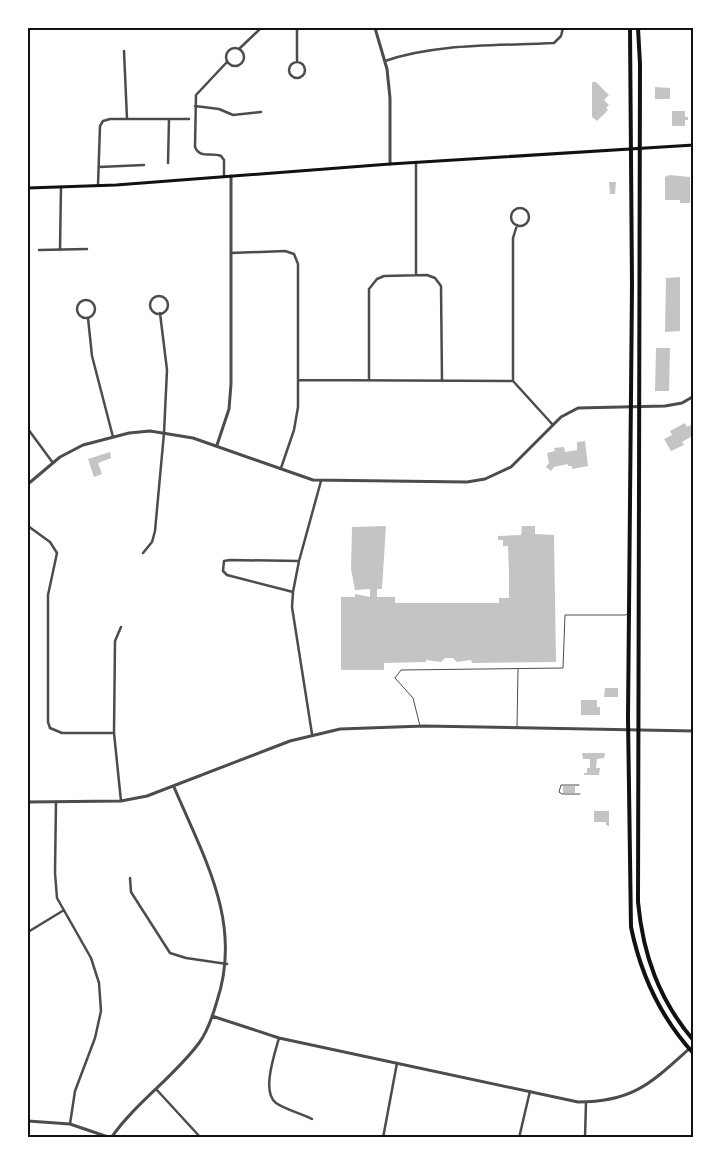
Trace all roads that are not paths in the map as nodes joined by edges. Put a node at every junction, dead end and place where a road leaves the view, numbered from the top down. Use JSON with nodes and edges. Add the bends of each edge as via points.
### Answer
{"nodes":[{"id":1,"x":260,"y":28,"type":"edge"},
{"id":2,"x":297,"y":28,"type":"edge"},
{"id":3,"x":375,"y":28,"type":"edge"},
{"id":4,"x":563,"y":28,"type":"edge"},
{"id":5,"x":630,"y":28,"type":"edge"},
{"id":6,"x":638,"y":28,"type":"edge"},
{"id":7,"x":239,"y":48,"type":"junction"},
{"id":8,"x":124,"y":51,"type":"dead end"},
{"id":9,"x":385,"y":61,"type":"junction"},
{"id":10,"x":227,"y":62,"type":"junction"},
{"id":11,"x":297,"y":62,"type":"junction"},
{"id":12,"x":195,"y":106,"type":"junction"},
{"id":13,"x":261,"y":112,"type":"dead end"},
{"id":14,"x":127,"y":118,"type":"junction"},
{"id":15,"x":169,"y":118,"type":"junction"},
{"id":16,"x":189,"y":119,"type":"dead end"},
{"id":17,"x":694,"y":145,"type":"edge"},
{"id":18,"x":639,"y":148,"type":"junction"},
{"id":19,"x":631,"y":149,"type":"junction"},
{"id":20,"x":168,"y":162,"type":"dead end"},
{"id":21,"x":416,"y":162,"type":"junction"},
{"id":22,"x":390,"y":164,"type":"junction"},
{"id":23,"x":144,"y":165,"type":"dead end"},
{"id":24,"x":99,"y":167,"type":"junction"},
{"id":25,"x":231,"y":175,"type":"junction"},
{"id":26,"x":224,"y":176,"type":"junction"},
{"id":27,"x":98,"y":185,"type":"junction"},
{"id":28,"x":61,"y":187,"type":"junction"},
{"id":29,"x":28,"y":188,"type":"edge"},
{"id":30,"x":517,"y":225,"type":"junction"},
{"id":31,"x":87,"y":249,"type":"dead end"},
{"id":32,"x":39,"y":250,"type":"dead end"},
{"id":33,"x":60,"y":250,"type":"junction"},
{"id":34,"x":231,"y":254,"type":"junction"},
{"id":35,"x":416,"y":275,"type":"junction"},
{"id":36,"x":160,"y":313,"type":"junction"},
{"id":37,"x":88,"y":318,"type":"junction"},
{"id":38,"x":298,"y":380,"type":"junction"},
{"id":39,"x":369,"y":381,"type":"junction"},
{"id":40,"x":442,"y":381,"type":"junction"},
{"id":41,"x":513,"y":382,"type":"junction"},
{"id":42,"x":692,"y":397,"type":"edge"},
{"id":43,"x":694,"y":403,"type":"edge"},
{"id":44,"x":630,"y":407,"type":"junction"},
{"id":45,"x":639,"y":407,"type":"junction"},
{"id":46,"x":553,"y":425,"type":"junction"},
{"id":47,"x":28,"y":429,"type":"edge"},
{"id":48,"x":164,"y":433,"type":"junction"},
{"id":49,"x":113,"y":437,"type":"junction"},
{"id":50,"x":216,"y":445,"type":"junction"},
{"id":51,"x":52,"y":463,"type":"junction"},
{"id":52,"x":280,"y":469,"type":"junction"},
{"id":53,"x":321,"y":481,"type":"junction"},
{"id":54,"x":28,"y":484,"type":"edge"},
{"id":55,"x":28,"y":526,"type":"edge"},
{"id":56,"x":143,"y":553,"type":"dead end"},
{"id":57,"x":299,"y":562,"type":"junction"},
{"id":58,"x":293,"y":592,"type":"junction"},
{"id":59,"x":630,"y":611,"type":"junction"},
{"id":60,"x":121,"y":628,"type":"dead end"},
{"id":61,"x":518,"y":669,"type":"junction"},
{"id":62,"x":420,"y":727,"type":"junction"},
{"id":63,"x":517,"y":728,"type":"junction"},
{"id":64,"x":629,"y":729,"type":"junction"},
{"id":65,"x":638,"y":729,"type":"junction"},
{"id":66,"x":694,"y":731,"type":"edge"},
{"id":67,"x":114,"y":733,"type":"junction"},
{"id":68,"x":312,"y":734,"type":"junction"},
{"id":69,"x":579,"y":785,"type":"dead end"},
{"id":70,"x":174,"y":787,"type":"junction"},
{"id":71,"x":580,"y":794,"type":"dead end"},
{"id":72,"x":121,"y":801,"type":"junction"},
{"id":73,"x":28,"y":802,"type":"edge"},
{"id":74,"x":56,"y":802,"type":"junction"},
{"id":75,"x":130,"y":878,"type":"dead end"},
{"id":76,"x":64,"y":910,"type":"junction"},
{"id":77,"x":28,"y":932,"type":"edge"},
{"id":78,"x":227,"y":964,"type":"junction"},
{"id":79,"x":212,"y":1016,"type":"junction"},
{"id":80,"x":279,"y":1038,"type":"junction"},
{"id":81,"x":694,"y":1043,"type":"edge"},
{"id":82,"x":689,"y":1049,"type":"junction"},
{"id":83,"x":694,"y":1054,"type":"edge"},
{"id":84,"x":398,"y":1062,"type":"junction"},
{"id":85,"x":156,"y":1088,"type":"junction"},
{"id":86,"x":530,"y":1091,"type":"junction"},
{"id":87,"x":586,"y":1102,"type":"junction"},
{"id":88,"x":312,"y":1119,"type":"dead end"},
{"id":89,"x":28,"y":1121,"type":"edge"},
{"id":90,"x":70,"y":1124,"type":"junction"},
{"id":91,"x":111,"y":1138,"type":"edge"},
{"id":92,"x":201,"y":1138,"type":"edge"},
{"id":93,"x":383,"y":1138,"type":"edge"},
{"id":94,"x":520,"y":1138,"type":"edge"},
{"id":95,"x":585,"y":1138,"type":"edge"}],
"edges":[{"from":1,"to":7,"type":"street"},
{"from":2,"to":11,"type":"street"},
{"from":3,"to":9,"type":"street"},
{"from":4,"to":9,"type":"street","via":[[554,43],[438,50],[405,54]]},
{"from":5,"to":19,"type":"main road"},
{"from":6,"to":18,"type":"main road"},
{"from":7,"to":10,"type":"street","via":[[228,51]]},
{"from":7,"to":10,"type":"street","via":[[245,56],[244,62],[235,67]]},
{"from":8,"to":14,"type":"street"},
{"from":9,"to":22,"type":"street","via":[[390,98]]},
{"from":10,"to":12,"type":"street","via":[[196,95]]},
{"from":11,"to":11,"type":"street","via":[[289,71],[291,76],[298,78],[305,69]]},
{"from":12,"to":13,"type":"street","via":[[218,108],[233,115]]},
{"from":12,"to":26,"type":"street","via":[[195,147],[202,155],[221,156]]},
{"from":14,"to":15,"type":"street"},
{"from":14,"to":24,"type":"street","via":[[110,118],[100,126]]},
{"from":15,"to":16,"type":"street"},
{"from":15,"to":20,"type":"street"},
{"from":17,"to":18,"type":"main road"},
{"from":18,"to":19,"type":"main road"},
{"from":18,"to":45,"type":"main road"},
{"from":19,"to":21,"type":"main road"},
{"from":19,"to":44,"type":"main road"},
{"from":21,"to":22,"type":"main road"},
{"from":21,"to":35,"type":"street"},
{"from":22,"to":25,"type":"main road"},
{"from":23,"to":24,"type":"street"},
{"from":24,"to":27,"type":"street"},
{"from":25,"to":26,"type":"main road"},
{"from":25,"to":34,"type":"street"},
{"from":26,"to":27,"type":"main road"},
{"from":27,"to":28,"type":"main road"},
{"from":28,"to":29,"type":"main road"},
{"from":28,"to":33,"type":"street"},
{"from":30,"to":30,"type":"street","via":[[524,225],[528,219],[527,212],[521,208],[511,215],[512,222]]},
{"from":30,"to":41,"type":"street","via":[[513,238]]},
{"from":31,"to":33,"type":"street"},
{"from":32,"to":33,"type":"street"},
{"from":34,"to":38,"type":"street","via":[[285,251],[294,254],[298,264]]},
{"from":34,"to":50,"type":"street","via":[[231,393],[229,410]]},
{"from":35,"to":39,"type":"street","via":[[384,276],[369,289]]},
{"from":35,"to":40,"type":"street","via":[[435,278],[441,286]]},
{"from":36,"to":36,"type":"street","via":[[166,310],[168,303],[158,296],[152,300],[151,307]]},
{"from":36,"to":48,"type":"street","via":[[167,370]]},
{"from":37,"to":37,"type":"street","via":[[95,307],[87,300],[81,302],[78,310],[80,315]]},
{"from":37,"to":49,"type":"street","via":[[92,356]]},
{"from":38,"to":39,"type":"street"},
{"from":38,"to":52,"type":"street","via":[[294,430]]},
{"from":39,"to":40,"type":"street"},
{"from":40,"to":41,"type":"street"},
{"from":41,"to":46,"type":"street"},
{"from":42,"to":43,"type":"lane"},
{"from":42,"to":45,"type":"street","via":[[665,406]]},
{"from":44,"to":45,"type":"street"},
{"from":44,"to":46,"type":"street","via":[[578,408]]},
{"from":44,"to":59,"type":"main road"},
{"from":45,"to":65,"type":"main road"},
{"from":46,"to":53,"type":"street","via":[[511,466],[486,479],[459,482]]},
{"from":47,"to":51,"type":"street"},
{"from":48,"to":49,"type":"street","via":[[150,431]]},
{"from":48,"to":50,"type":"street"},
{"from":48,"to":56,"type":"street","via":[[155,531],[152,542]]},
{"from":49,"to":51,"type":"street","via":[[83,445]]},
{"from":50,"to":52,"type":"street"},
{"from":51,"to":54,"type":"street"},
{"from":52,"to":53,"type":"street"},
{"from":53,"to":57,"type":"street"},
{"from":55,"to":67,"type":"street","via":[[50,542],[57,553],[48,595],[50,728],[62,733]]},
{"from":57,"to":58,"type":"street"},
{"from":57,"to":58,"type":"street","via":[[224,561],[223,571],[227,575]]},
{"from":58,"to":68,"type":"street","via":[[292,607]]},
{"from":59,"to":61,"type":"lane","via":[[626,615],[565,615],[563,668]]},
{"from":59,"to":64,"type":"main road"},
{"from":60,"to":67,"type":"street","via":[[115,641]]},
{"from":61,"to":62,"type":"lane","via":[[401,670],[395,678],[413,698]]},
{"from":61,"to":63,"type":"lane"},
{"from":62,"to":63,"type":"street"},
{"from":62,"to":68,"type":"street","via":[[340,729]]},
{"from":63,"to":64,"type":"street"},
{"from":64,"to":65,"type":"street"},
{"from":64,"to":82,"type":"main road","via":[[631,927],[637,956],[651,992],[662,1015]]},
{"from":65,"to":66,"type":"street"},
{"from":65,"to":81,"type":"main road","via":[[640,926],[659,988],[670,1010]]},
{"from":67,"to":72,"type":"street"},
{"from":68,"to":70,"type":"street"},
{"from":69,"to":71,"type":"lane","via":[[561,785],[559,792]]},
{"from":70,"to":72,"type":"street"},
{"from":70,"to":78,"type":"street","via":[[218,894],[224,919]]},
{"from":72,"to":74,"type":"street"},
{"from":73,"to":74,"type":"street"},
{"from":74,"to":76,"type":"street","via":[[55,873],[57,898]]},
{"from":75,"to":78,"type":"street","via":[[131,892],[170,953]]},
{"from":76,"to":77,"type":"street"},
{"from":76,"to":90,"type":"street","via":[[91,958],[99,983],[101,1011],[95,1038],[75,1091]]},
{"from":78,"to":79,"type":"street"},
{"from":79,"to":80,"type":"street"},
{"from":79,"to":85,"type":"street","via":[[200,1041]]},
{"from":80,"to":84,"type":"street"},
{"from":80,"to":88,"type":"street","via":[[268,1085],[269,1094],[277,1103]]},
{"from":81,"to":82,"type":"lane"},
{"from":82,"to":83,"type":"main road"},
{"from":82,"to":87,"type":"street","via":[[643,1088],[622,1098]]},
{"from":84,"to":86,"type":"street"},
{"from":84,"to":93,"type":"street"},
{"from":85,"to":91,"type":"street","via":[[126,1116]]},
{"from":85,"to":92,"type":"street"},
{"from":86,"to":87,"type":"street"},
{"from":86,"to":94,"type":"street"},
{"from":87,"to":95,"type":"street"},
{"from":89,"to":90,"type":"street"},
{"from":90,"to":91,"type":"street"}]}
